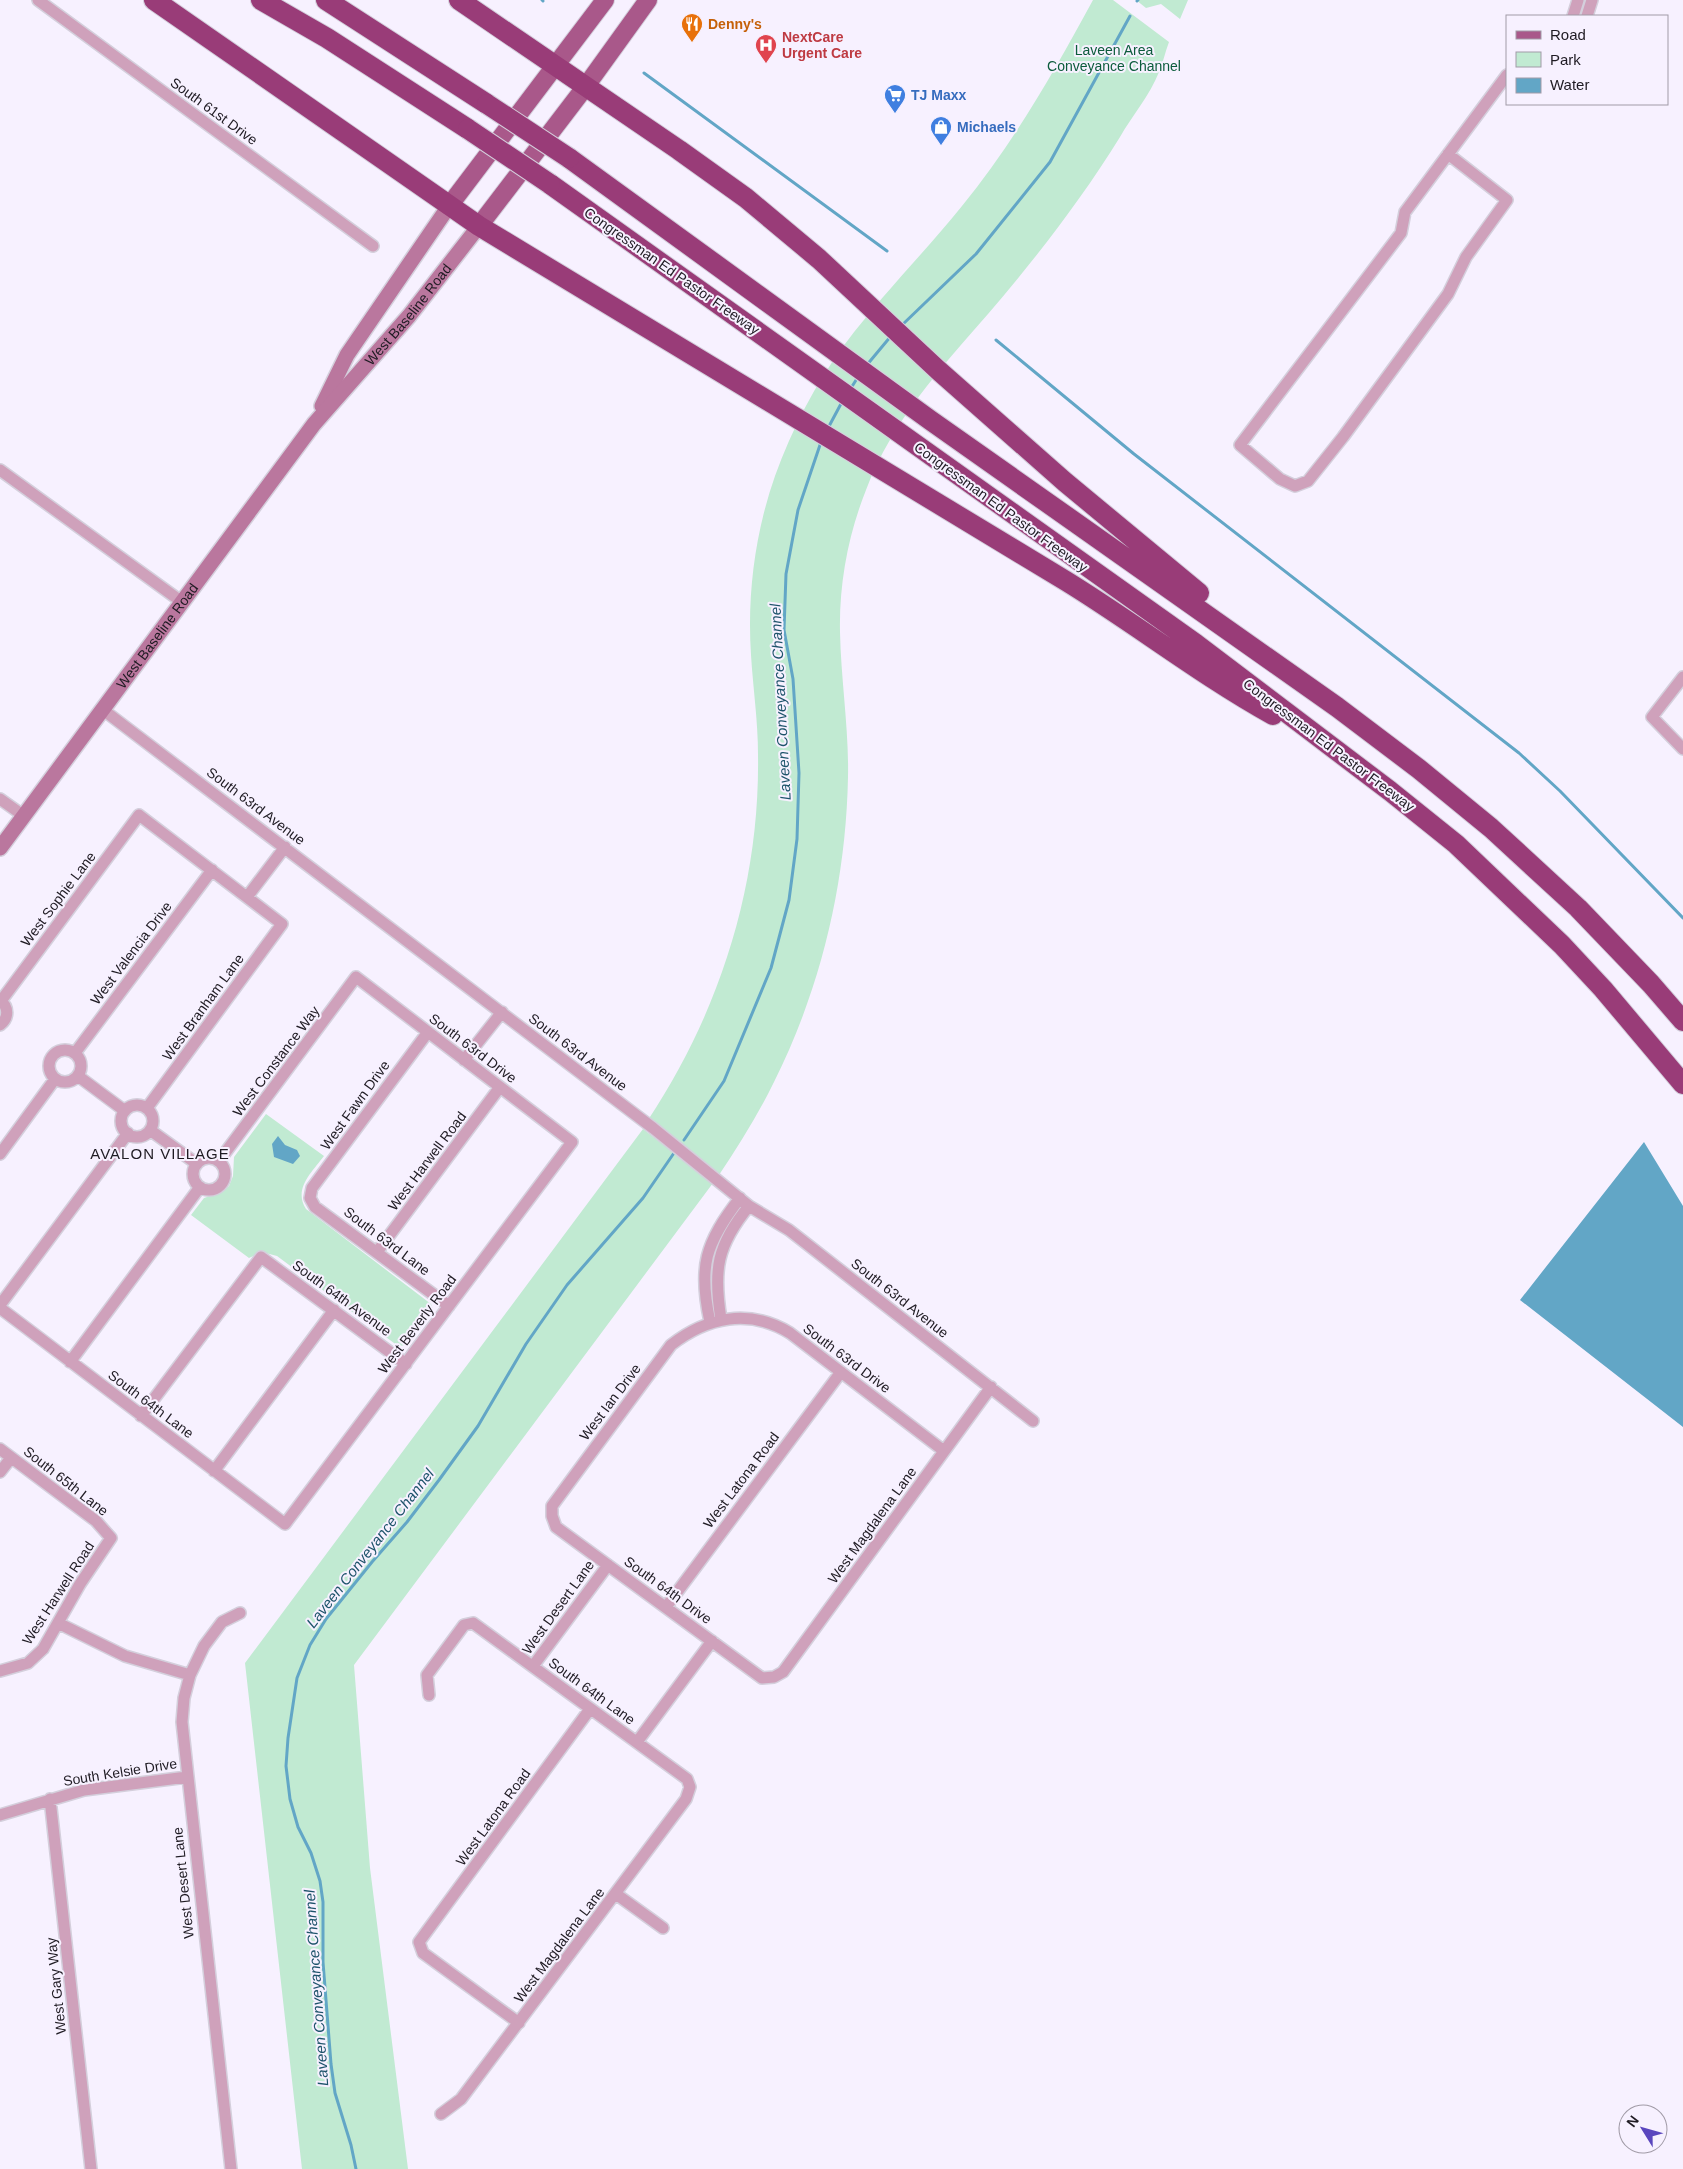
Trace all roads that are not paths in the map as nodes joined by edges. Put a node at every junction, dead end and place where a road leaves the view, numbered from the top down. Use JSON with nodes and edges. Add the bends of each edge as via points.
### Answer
{"nodes":[{"id":1,"x":38,"y":0,"type":"edge"},
{"id":2,"x":154,"y":0,"type":"edge"},
{"id":3,"x":261,"y":0,"type":"edge"},
{"id":4,"x":326,"y":0,"type":"edge"},
{"id":5,"x":459,"y":0,"type":"edge"},
{"id":6,"x":605,"y":0,"type":"edge"},
{"id":7,"x":648,"y":0,"type":"edge"},
{"id":8,"x":1578,"y":0,"type":"edge"},
{"id":9,"x":1592,"y":0,"type":"edge"},
{"id":10,"x":1572,"y":15,"type":"edge"},
{"id":11,"x":1587,"y":15,"type":"edge"},
{"id":12,"x":554,"y":64,"type":"junction"},
{"id":13,"x":1506,"y":76,"type":"edge"},
{"id":14,"x":586,"y":86,"type":"junction"},
{"id":15,"x":1448,"y":154,"type":"junction"},
{"id":16,"x":450,"y":206,"type":"junction"},
{"id":17,"x":479,"y":226,"type":"junction"},
{"id":18,"x":373,"y":246,"type":"dead end"},
{"id":19,"x":314,"y":424,"type":"junction"},
{"id":20,"x":0,"y":470,"type":"edge"},
{"id":21,"x":182,"y":602,"type":"junction"},
{"id":22,"x":1683,"y":677,"type":"edge"},
{"id":23,"x":1337,"y":707,"type":"junction"},
{"id":24,"x":102,"y":709,"type":"junction"},
{"id":25,"x":1318,"y":736,"type":"junction"},
{"id":26,"x":1683,"y":749,"type":"edge"},
{"id":27,"x":0,"y":799,"type":"edge"},
{"id":28,"x":24,"y":816,"type":"junction"},
{"id":29,"x":285,"y":847,"type":"junction"},
{"id":30,"x":0,"y":848,"type":"edge"},
{"id":31,"x":212,"y":870,"type":"junction"},
{"id":32,"x":247,"y":897,"type":"junction"},
{"id":33,"x":356,"y":978,"type":"joint"},
{"id":34,"x":1,"y":1000,"type":"edge"},
{"id":35,"x":502,"y":1012,"type":"junction"},
{"id":36,"x":1683,"y":1021,"type":"edge"},
{"id":37,"x":0,"y":1026,"type":"edge"},
{"id":38,"x":428,"y":1032,"type":"junction"},
{"id":39,"x":75,"y":1053,"type":"junction"},
{"id":40,"x":464,"y":1060,"type":"junction"},
{"id":41,"x":78,"y":1076,"type":"junction"},
{"id":42,"x":56,"y":1079,"type":"junction"},
{"id":43,"x":1683,"y":1084,"type":"edge"},
{"id":44,"x":500,"y":1087,"type":"junction"},
{"id":45,"x":147,"y":1108,"type":"junction"},
{"id":46,"x":125,"y":1111,"type":"junction"},
{"id":47,"x":150,"y":1130,"type":"junction"},
{"id":48,"x":128,"y":1134,"type":"junction"},
{"id":49,"x":572,"y":1142,"type":"joint"},
{"id":50,"x":0,"y":1154,"type":"edge"},
{"id":51,"x":219,"y":1162,"type":"junction"},
{"id":52,"x":197,"y":1164,"type":"junction"},
{"id":53,"x":200,"y":1187,"type":"junction"},
{"id":54,"x":310,"y":1198,"type":"joint"},
{"id":55,"x":744,"y":1202,"type":"junction"},
{"id":56,"x":377,"y":1252,"type":"junction"},
{"id":57,"x":0,"y":1306,"type":"edge"},
{"id":58,"x":450,"y":1306,"type":"junction"},
{"id":59,"x":334,"y":1310,"type":"junction"},
{"id":60,"x":716,"y":1321,"type":"junction"},
{"id":61,"x":70,"y":1362,"type":"junction"},
{"id":62,"x":406,"y":1364,"type":"junction"},
{"id":63,"x":841,"y":1372,"type":"junction"},
{"id":64,"x":991,"y":1388,"type":"junction"},
{"id":65,"x":141,"y":1416,"type":"junction"},
{"id":66,"x":1033,"y":1421,"type":"dead end"},
{"id":67,"x":0,"y":1449,"type":"edge"},
{"id":68,"x":944,"y":1451,"type":"junction"},
{"id":69,"x":11,"y":1458,"type":"junction"},
{"id":70,"x":214,"y":1471,"type":"junction"},
{"id":71,"x":0,"y":1472,"type":"edge"},
{"id":72,"x":552,"y":1516,"type":"joint"},
{"id":73,"x":285,"y":1524,"type":"joint"},
{"id":74,"x":111,"y":1538,"type":"joint"},
{"id":75,"x":608,"y":1565,"type":"junction"},
{"id":76,"x":666,"y":1607,"type":"junction"},
{"id":77,"x":240,"y":1613,"type":"dead end"},
{"id":78,"x":58,"y":1623,"type":"junction"},
{"id":79,"x":712,"y":1641,"type":"junction"},
{"id":80,"x":533,"y":1666,"type":"junction"},
{"id":81,"x":0,"y":1671,"type":"edge"},
{"id":82,"x":190,"y":1676,"type":"junction"},
{"id":83,"x":774,"y":1676,"type":"joint"},
{"id":84,"x":429,"y":1695,"type":"dead end"},
{"id":85,"x":590,"y":1709,"type":"junction"},
{"id":86,"x":637,"y":1742,"type":"junction"},
{"id":87,"x":187,"y":1777,"type":"junction"},
{"id":88,"x":690,"y":1787,"type":"joint"},
{"id":89,"x":50,"y":1799,"type":"junction"},
{"id":90,"x":0,"y":1815,"type":"edge"},
{"id":91,"x":616,"y":1894,"type":"junction"},
{"id":92,"x":662,"y":1928,"type":"dead end"},
{"id":93,"x":519,"y":2023,"type":"junction"},
{"id":94,"x":441,"y":2114,"type":"dead end"},
{"id":95,"x":91,"y":2169,"type":"edge"},
{"id":96,"x":231,"y":2169,"type":"edge"}],
"edges":[{"from":1,"to":18,"type":"street","name":"South 61st Drive"},
{"from":2,"to":16,"type":"highway"},
{"from":3,"to":25,"type":"highway","name":"Congressman Ed Pastor Freeway","bridge":true,"via":[[327,38],[550,184],[1196,644]]},
{"from":4,"to":23,"type":"highway","name":"Congressman Ed Pastor Freeway","bridge":true,"via":[[569,158]]},
{"from":5,"to":12,"type":"highway"},
{"from":6,"to":12,"type":"main road"},
{"from":7,"to":14,"type":"main road"},
{"from":8,"to":10,"type":"street"},
{"from":9,"to":11,"type":"street"},
{"from":12,"to":14,"type":"highway"},
{"from":12,"to":16,"type":"main road"},
{"from":13,"to":15,"type":"street"},
{"from":14,"to":17,"type":"main road"},
{"from":14,"to":23,"type":"highway","via":[[746,198],[819,259],[1093,506],[1171,572],[1304,673]]},
{"from":15,"to":15,"type":"street","via":[[1405,212],[1401,233],[1240,445],[1280,478],[1295,486],[1308,481],[1343,437],[1448,294],[1466,257],[1507,200]]},
{"from":16,"to":17,"type":"highway"},
{"from":16,"to":19,"type":"main road","name":"West Baseline Road","via":[[347,355]]},
{"from":17,"to":19,"type":"main road","name":"West Baseline Road","via":[[409,316]]},
{"from":17,"to":25,"type":"highway","via":[[1101,602],[1229,691]]},
{"from":19,"to":21,"type":"main road","name":"West Baseline Road"},
{"from":20,"to":21,"type":"street"},
{"from":21,"to":24,"type":"main road","name":"West Baseline Road"},
{"from":22,"to":26,"type":"street","via":[[1652,717]]},
{"from":23,"to":36,"type":"highway","name":"Congressman Ed Pastor Freeway","via":[[1419,769],[1535,867],[1604,935]]},
{"from":24,"to":28,"type":"main road","name":"West Baseline Road"},
{"from":24,"to":29,"type":"street","name":"South 63rd Avenue"},
{"from":25,"to":43,"type":"highway","name":"Congressman Ed Pastor Freeway","via":[[1456,844],[1512,895],[1603,989]]},
{"from":27,"to":28,"type":"street"},
{"from":28,"to":30,"type":"main road","name":"West Baseline Road"},
{"from":29,"to":32,"type":"street"},
{"from":29,"to":35,"type":"street","name":"South 63rd Avenue"},
{"from":31,"to":32,"type":"street"},
{"from":31,"to":34,"type":"street","name":"West Sophie Lane","via":[[139,815]]},
{"from":31,"to":39,"type":"street","name":"West Valencia Drive"},
{"from":32,"to":45,"type":"street","name":"West Branham Lane","via":[[282,924]]},
{"from":33,"to":38,"type":"street","name":"South 63rd Drive"},
{"from":33,"to":51,"type":"street","name":"West Constance Way"},
{"from":34,"to":37,"type":"street","name":"West Sophie Lane","via":[[7,1012],[6,1020]]},
{"from":35,"to":40,"type":"street"},
{"from":35,"to":55,"type":"street","name":"South 63rd Avenue"},
{"from":38,"to":40,"type":"street","name":"South 63rd Drive"},
{"from":38,"to":54,"type":"street","name":"West Fawn Drive","via":[[312,1188]]},
{"from":39,"to":41,"type":"street","via":[[81,1061]]},
{"from":39,"to":42,"type":"street","via":[[64,1050],[54,1055],[50,1070]]},
{"from":40,"to":44,"type":"street","name":"South 63rd Drive"},
{"from":41,"to":42,"type":"street","via":[[70,1082]]},
{"from":41,"to":46,"type":"street"},
{"from":42,"to":50,"type":"street"},
{"from":44,"to":49,"type":"street","name":"South 63rd Drive"},
{"from":44,"to":56,"type":"street","name":"West Harwell Road"},
{"from":45,"to":46,"type":"street","via":[[138,1104]]},
{"from":45,"to":47,"type":"street","via":[[153,1116]]},
{"from":46,"to":48,"type":"street","via":[[122,1125]]},
{"from":47,"to":48,"type":"street","via":[[138,1137]]},
{"from":47,"to":52,"type":"street"},
{"from":48,"to":57,"type":"street"},
{"from":49,"to":58,"type":"street","name":"West Beverly Road"},
{"from":51,"to":52,"type":"street","via":[[205,1159]]},
{"from":51,"to":53,"type":"street","via":[[225,1173],[221,1186],[213,1190]]},
{"from":52,"to":53,"type":"street","via":[[194,1179]]},
{"from":53,"to":61,"type":"street"},
{"from":54,"to":56,"type":"street","name":"South 63rd Lane","via":[[315,1207]]},
{"from":55,"to":60,"type":"street","via":[[725,1217],[705,1259],[704,1294]]},
{"from":55,"to":64,"type":"street","name":"South 63rd Avenue","via":[[789,1230]]},
{"from":56,"to":58,"type":"street","name":"South 63rd Lane"},
{"from":57,"to":61,"type":"street","name":"South 64th Lane"},
{"from":58,"to":62,"type":"street","name":"West Beverly Road"},
{"from":59,"to":62,"type":"street","name":"South 64th Avenue"},
{"from":59,"to":65,"type":"street","name":"South 64th Avenue","via":[[261,1257]]},
{"from":59,"to":70,"type":"street"},
{"from":60,"to":63,"type":"street","name":"South 63rd Drive","via":[[758,1320],[775,1324]]},
{"from":60,"to":72,"type":"street","name":"West Ian Drive","via":[[698,1327],[671,1345],[552,1506]]},
{"from":61,"to":65,"type":"street","name":"South 64th Lane"},
{"from":62,"to":73,"type":"street","name":"West Beverly Road"},
{"from":63,"to":68,"type":"street","name":"South 63rd Drive"},
{"from":63,"to":76,"type":"street","name":"West Latona Road"},
{"from":64,"to":66,"type":"street","name":"South 63rd Avenue"},
{"from":64,"to":68,"type":"street","name":"West Magdalena Lane"},
{"from":65,"to":70,"type":"street","name":"South 64th Lane"},
{"from":67,"to":69,"type":"street","name":"South 65th Lane"},
{"from":68,"to":83,"type":"street","name":"West Magdalena Lane","via":[[783,1672]]},
{"from":69,"to":71,"type":"street"},
{"from":69,"to":74,"type":"street","name":"South 65th Lane","via":[[96,1521]]},
{"from":70,"to":73,"type":"street","name":"South 64th Lane"},
{"from":72,"to":75,"type":"street","name":"South 64th Drive","via":[[556,1527]]},
{"from":74,"to":78,"type":"street","name":"West Harwell Road"},
{"from":75,"to":76,"type":"street","name":"South 64th Drive"},
{"from":75,"to":80,"type":"street","name":"West Desert Lane"},
{"from":76,"to":79,"type":"street","name":"South 64th Drive"},
{"from":77,"to":82,"type":"street","name":"West Desert Lane","via":[[222,1622],[204,1646]]},
{"from":78,"to":81,"type":"street","name":"West Harwell Road","via":[[43,1649],[28,1663]]},
{"from":78,"to":82,"type":"street","via":[[125,1656]]},
{"from":79,"to":83,"type":"street","name":"South 64th Drive","via":[[762,1678]]},
{"from":79,"to":86,"type":"street"},
{"from":80,"to":84,"type":"street","name":"South 64th Lane","via":[[473,1623],[464,1625],[427,1675]]},
{"from":80,"to":85,"type":"street","name":"South 64th Lane"},
{"from":82,"to":87,"type":"street","name":"West Desert Lane","via":[[182,1722]]},
{"from":85,"to":86,"type":"street","name":"South 64th Lane"},
{"from":85,"to":93,"type":"street","name":"West Latona Road","via":[[419,1942],[423,1952]]},
{"from":86,"to":88,"type":"street","name":"South 64th Lane","via":[[687,1779]]},
{"from":87,"to":89,"type":"street","name":"South Kelsie Drive","via":[[84,1790]]},
{"from":87,"to":96,"type":"street","name":"West Desert Lane"},
{"from":88,"to":91,"type":"street","name":"West Magdalena Lane","via":[[686,1799]]},
{"from":89,"to":90,"type":"street","name":"South Kelsie Drive"},
{"from":89,"to":95,"type":"street","name":"West Gary Way"},
{"from":91,"to":92,"type":"street"},
{"from":91,"to":93,"type":"street","name":"West Magdalena Lane"},
{"from":93,"to":94,"type":"street","name":"West Magdalena Lane","via":[[461,2099]]}]}
